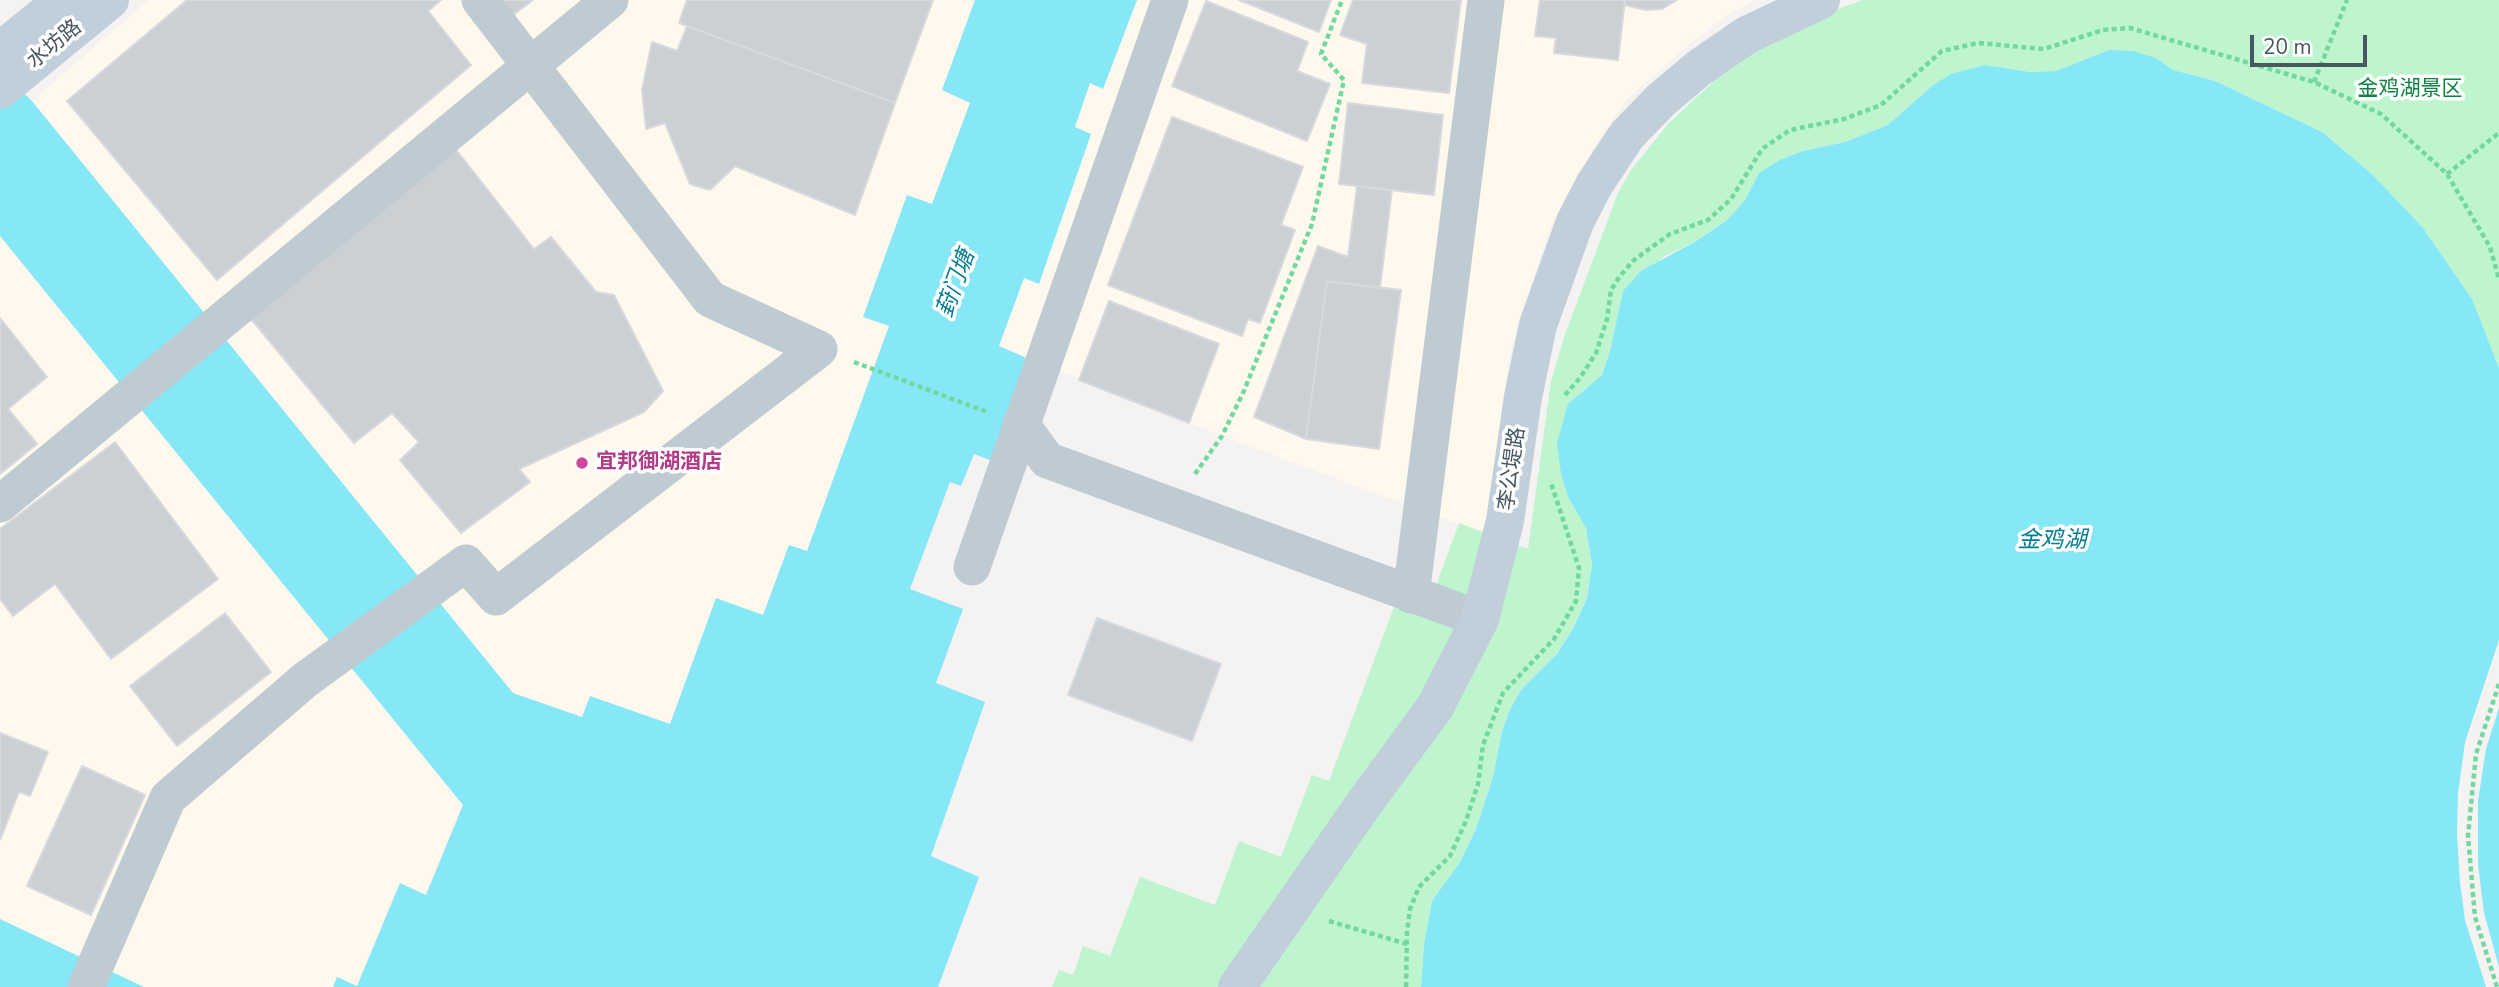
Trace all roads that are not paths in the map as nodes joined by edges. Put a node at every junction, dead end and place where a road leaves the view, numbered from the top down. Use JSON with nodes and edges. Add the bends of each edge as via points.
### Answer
{"nodes":[{"id":1,"x":63,"y":0,"type":"edge"},
{"id":2,"x":110,"y":0,"type":"edge"},
{"id":3,"x":480,"y":0,"type":"edge"},
{"id":4,"x":610,"y":0,"type":"edge"},
{"id":5,"x":1170,"y":0,"type":"edge"},
{"id":6,"x":1486,"y":0,"type":"edge"},
{"id":7,"x":1821,"y":0,"type":"edge"},
{"id":8,"x":13,"y":53,"type":"edge"},
{"id":9,"x":532,"y":65,"type":"junction"},
{"id":10,"x":0,"y":90,"type":"edge"},
{"id":11,"x":1021,"y":424,"type":"junction"},
{"id":12,"x":0,"y":504,"type":"edge"},
{"id":13,"x":972,"y":567,"type":"dead end"},
{"id":14,"x":1411,"y":595,"type":"junction"},
{"id":15,"x":1480,"y":619,"type":"junction"},
{"id":16,"x":86,"y":987,"type":"edge"},
{"id":17,"x":1237,"y":987,"type":"edge"}],
"edges":[{"from":1,"to":8,"type":"street","name":"水坊路"},
{"from":2,"to":8,"type":"street","name":"水坊路"},
{"from":3,"to":9,"type":"street"},
{"from":4,"to":9,"type":"street"},
{"from":5,"to":11,"type":"street"},
{"from":6,"to":14,"type":"street"},
{"from":7,"to":15,"type":"street","name":"李公堤路","via":[[1747,35],[1699,68],[1627,135],[1594,185],[1538,325],[1522,397],[1505,521]]},
{"from":8,"to":10,"type":"street","name":"水坊路"},
{"from":9,"to":12,"type":"street"},
{"from":9,"to":16,"type":"street","via":[[710,299],[819,349],[496,597],[466,563],[305,680],[168,798]]},
{"from":11,"to":13,"type":"street"},
{"from":11,"to":14,"type":"street","via":[[1047,460]]},
{"from":14,"to":15,"type":"street"},
{"from":15,"to":17,"type":"street","name":"李公堤路","via":[[1435,707]]}]}
